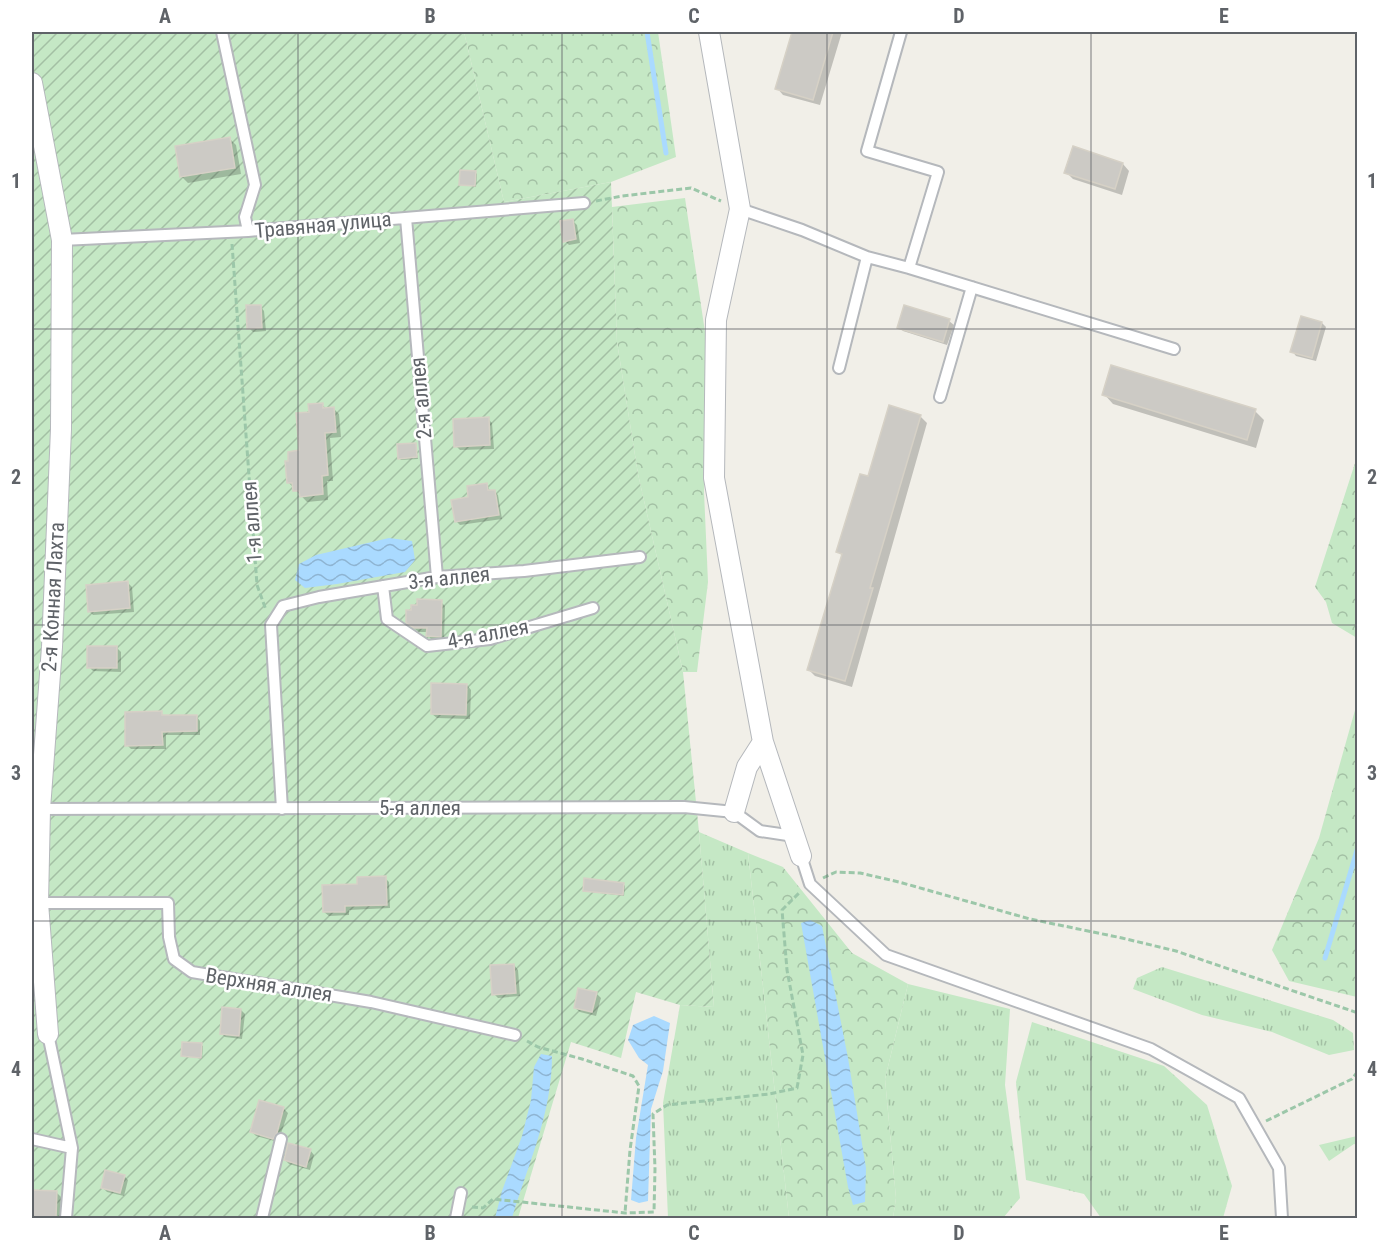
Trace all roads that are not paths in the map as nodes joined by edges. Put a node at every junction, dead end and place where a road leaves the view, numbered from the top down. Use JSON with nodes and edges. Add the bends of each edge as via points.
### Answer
{"nodes":[{"id":1,"x":222,"y":32,"type":"edge"},
{"id":2,"x":709,"y":32,"type":"edge"},
{"id":3,"x":901,"y":32,"type":"edge"},
{"id":4,"x":32,"y":83,"type":"edge"},
{"id":5,"x":584,"y":203,"type":"road end"},
{"id":6,"x":740,"y":208,"type":"junction"},
{"id":7,"x":406,"y":218,"type":"junction"},
{"id":8,"x":248,"y":231,"type":"junction"},
{"id":9,"x":62,"y":240,"type":"junction"},
{"id":10,"x":867,"y":257,"type":"junction"},
{"id":11,"x":909,"y":268,"type":"junction"},
{"id":12,"x":972,"y":287,"type":"junction"},
{"id":13,"x":1174,"y":349,"type":"dead end"},
{"id":14,"x":839,"y":368,"type":"dead end"},
{"id":15,"x":940,"y":397,"type":"dead end"},
{"id":16,"x":640,"y":557,"type":"dead end"},
{"id":17,"x":437,"y":578,"type":"junction"},
{"id":18,"x":383,"y":586,"type":"junction"},
{"id":19,"x":593,"y":608,"type":"dead end"},
{"id":20,"x":763,"y":742,"type":"junction"},
{"id":21,"x":36,"y":809,"type":"edge"},
{"id":22,"x":282,"y":809,"type":"junction"},
{"id":23,"x":734,"y":812,"type":"junction"},
{"id":24,"x":794,"y":836,"type":"junction"},
{"id":25,"x":801,"y":856,"type":"joint"},
{"id":26,"x":38,"y":903,"type":"junction"},
{"id":27,"x":48,"y":1034,"type":"joint"},
{"id":28,"x":515,"y":1035,"type":"road end"},
{"id":29,"x":32,"y":1139,"type":"edge"},
{"id":30,"x":281,"y":1139,"type":"dead end"},
{"id":31,"x":72,"y":1148,"type":"junction"},
{"id":32,"x":461,"y":1193,"type":"dead end"},
{"id":33,"x":66,"y":1218,"type":"edge"},
{"id":34,"x":262,"y":1218,"type":"edge"},
{"id":35,"x":456,"y":1218,"type":"edge"},
{"id":36,"x":1282,"y":1218,"type":"edge"}],
"edges":[{"from":1,"to":8,"type":"lane","via":[[255,184],[245,217]]},
{"from":2,"to":6,"type":"street"},
{"from":3,"to":11,"type":"lane","via":[[867,151],[938,172]]},
{"from":4,"to":9,"type":"street","name":"2-я Конная Лахта"},
{"from":5,"to":7,"type":"lane","name":"Травяная улица"},
{"from":6,"to":10,"type":"lane"},
{"from":6,"to":20,"type":"street","via":[[716,320],[714,478]]},
{"from":7,"to":8,"type":"lane","name":"Травяная улица"},
{"from":7,"to":17,"type":"lane","name":"2-я аллея"},
{"from":8,"to":9,"type":"lane","name":"Травяная улица"},
{"from":9,"to":21,"type":"street","name":"2-я Конная Лахта","via":[[61,429],[52,647]]},
{"from":10,"to":11,"type":"lane"},
{"from":10,"to":14,"type":"lane"},
{"from":11,"to":12,"type":"lane"},
{"from":12,"to":13,"type":"lane"},
{"from":12,"to":15,"type":"lane"},
{"from":16,"to":17,"type":"lane","name":"3-я аллея"},
{"from":17,"to":18,"type":"lane","name":"3-я аллея"},
{"from":18,"to":19,"type":"lane","name":"4-я аллея","via":[[387,619],[428,646],[490,639]]},
{"from":18,"to":22,"type":"lane","name":"3-я аллея","via":[[283,606],[271,625]]},
{"from":20,"to":23,"type":"street","via":[[747,766]]},
{"from":20,"to":24,"type":"street"},
{"from":21,"to":22,"type":"lane","name":"5-я аллея"},
{"from":21,"to":26,"type":"street","name":"2-я Конная Лахта"},
{"from":22,"to":23,"type":"lane","name":"5-я аллея","via":[[684,807]]},
{"from":23,"to":24,"type":"lane","via":[[760,831]]},
{"from":24,"to":25,"type":"street"},
{"from":25,"to":36,"type":"lane","via":[[810,884],[886,955],[1151,1049],[1239,1098],[1279,1167]]},
{"from":26,"to":27,"type":"street","name":"2-я Конная Лахта"},
{"from":26,"to":28,"type":"lane","name":"Верхняя аллея","via":[[168,903],[174,959],[192,972],[370,1002]]},
{"from":27,"to":31,"type":"lane","name":"2-я Конная Лахта"},
{"from":29,"to":31,"type":"lane"},
{"from":30,"to":34,"type":"lane"},
{"from":31,"to":33,"type":"lane","name":"2-я Конная Лахта"},
{"from":32,"to":35,"type":"lane"}]}
